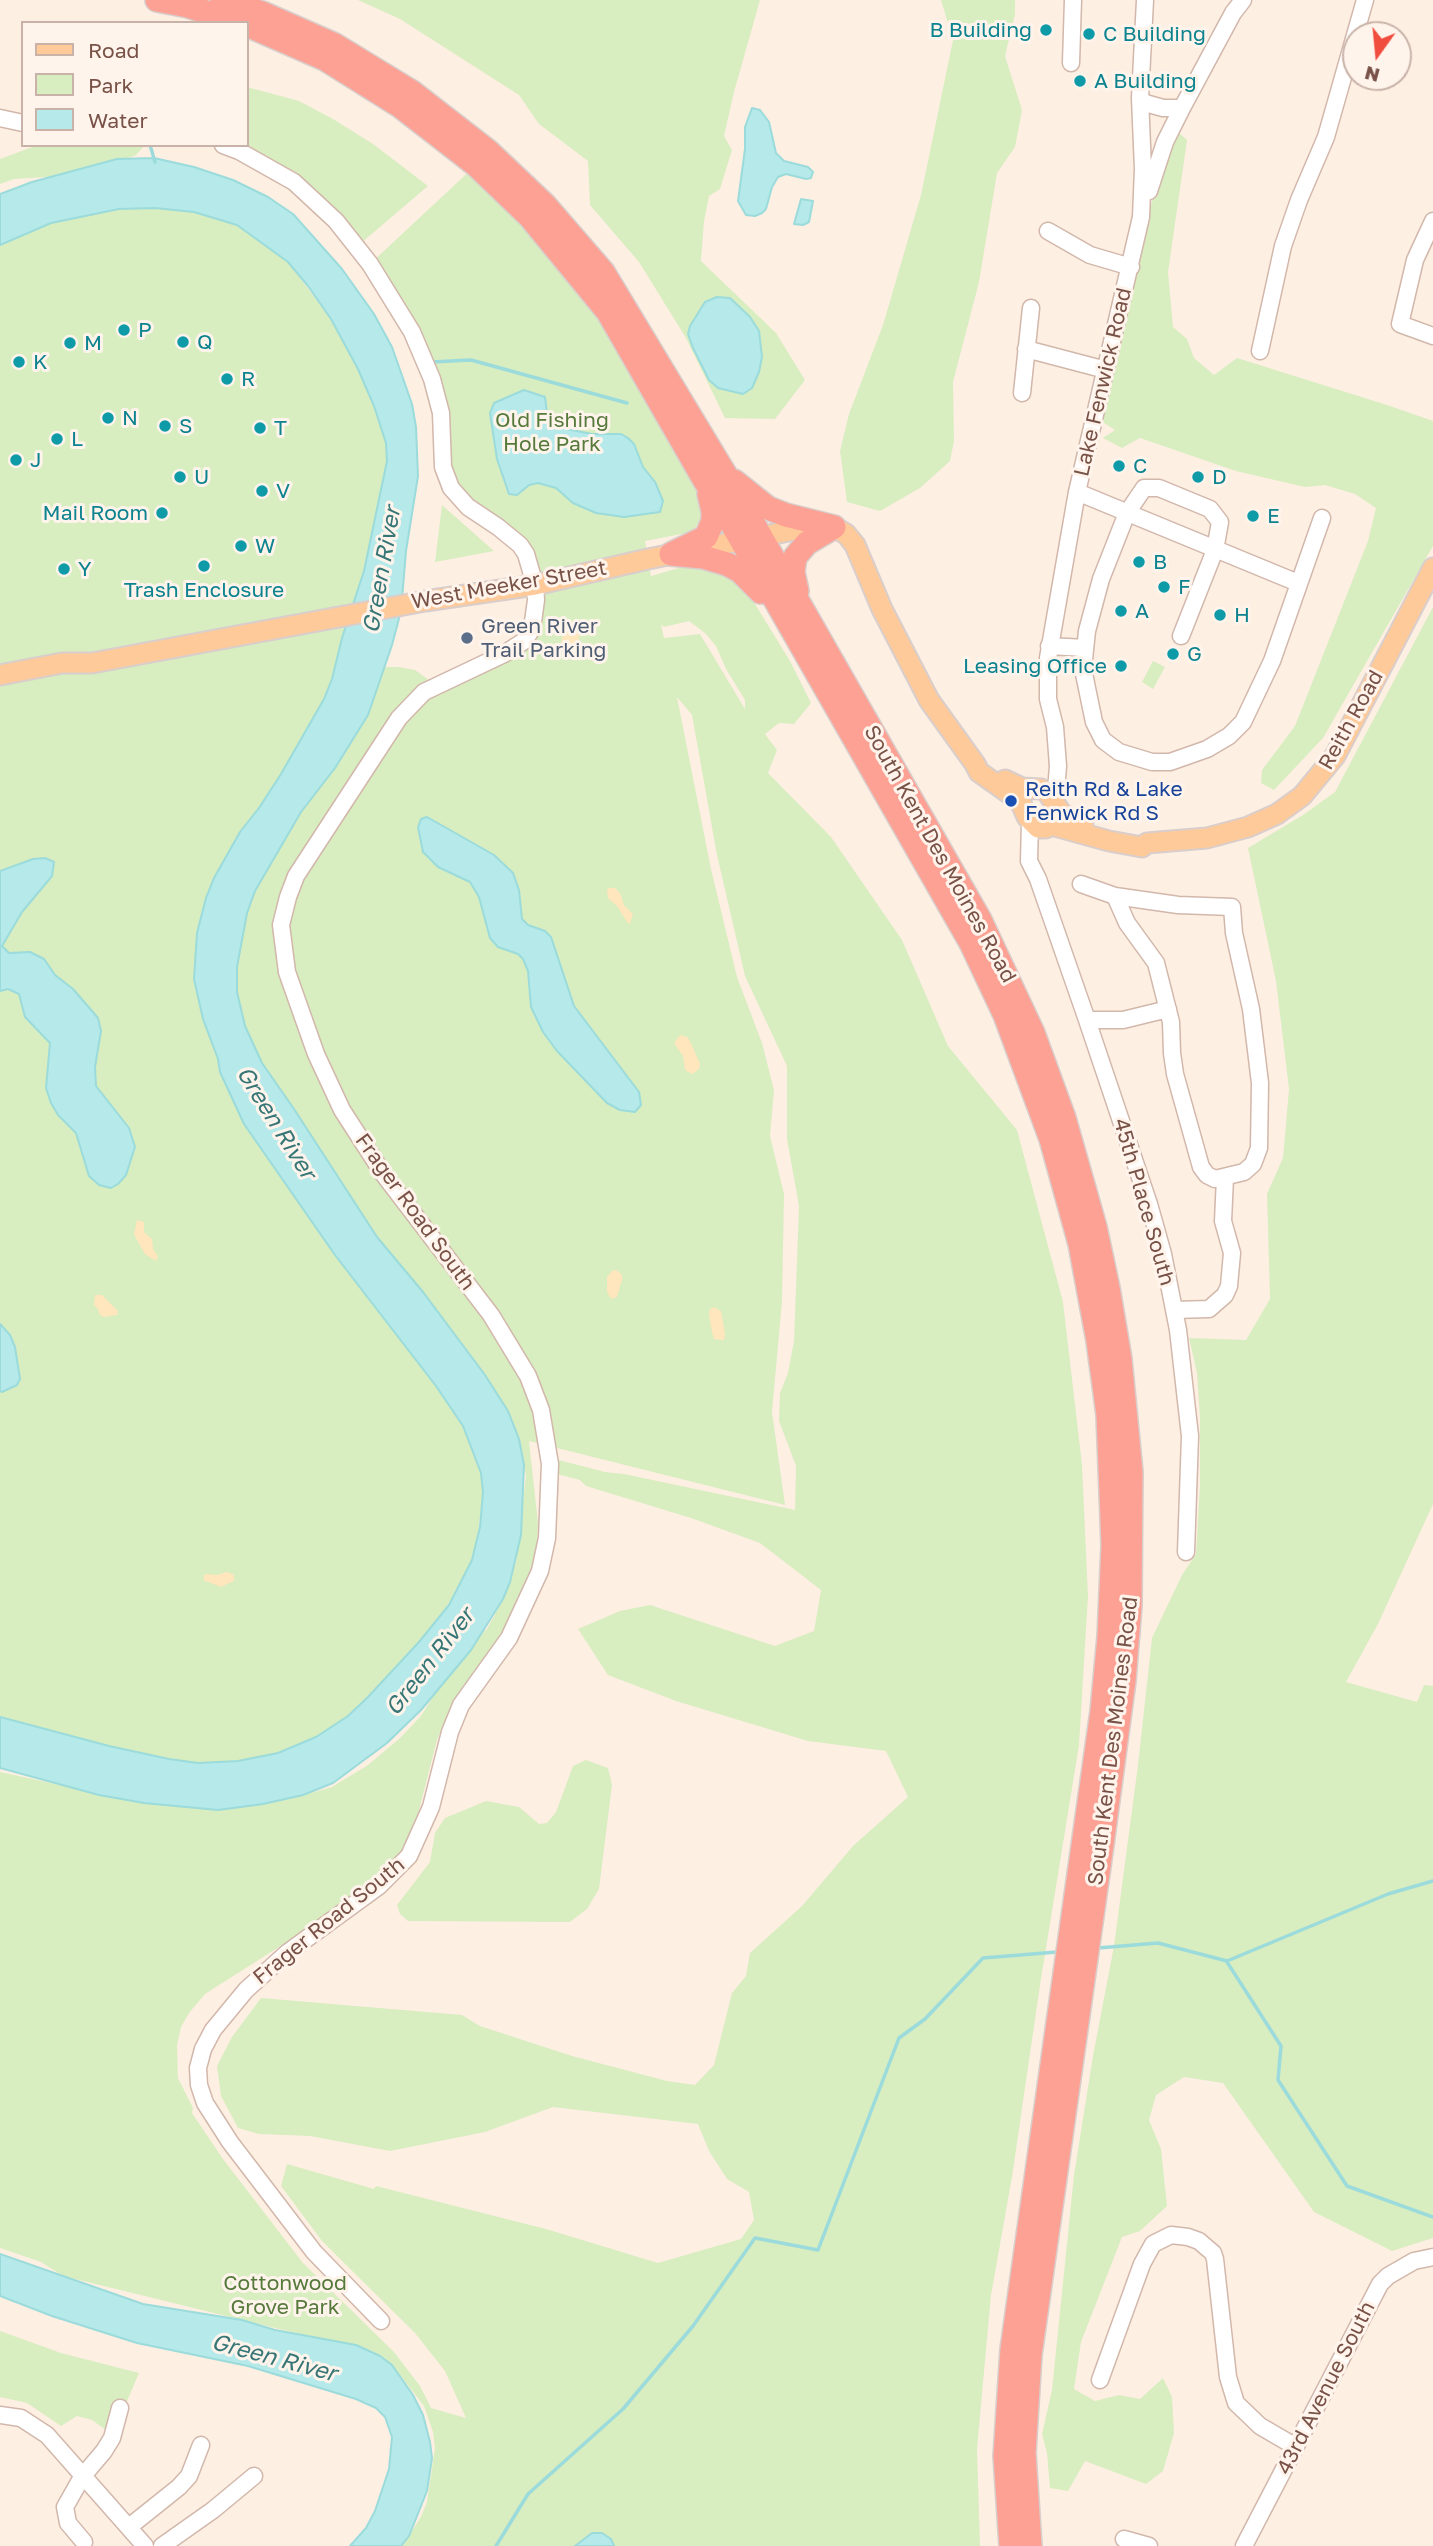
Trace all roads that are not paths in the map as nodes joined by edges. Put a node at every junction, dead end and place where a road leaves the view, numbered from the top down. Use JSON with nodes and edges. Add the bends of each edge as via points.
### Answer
{"nodes":[{"id":1,"x":157,"y":0,"type":"edge"},
{"id":2,"x":222,"y":0,"type":"edge"},
{"id":3,"x":1073,"y":0,"type":"edge"},
{"id":4,"x":1145,"y":0,"type":"edge"},
{"id":5,"x":1244,"y":0,"type":"edge"},
{"id":6,"x":1365,"y":0,"type":"edge"},
{"id":7,"x":246,"y":21,"type":"edge"},
{"id":8,"x":250,"y":22,"type":"edge"},
{"id":9,"x":1071,"y":63,"type":"dead end"},
{"id":10,"x":1140,"y":98,"type":"junction"},
{"id":11,"x":1182,"y":108,"type":"junction"},
{"id":12,"x":0,"y":118,"type":"edge"},
{"id":13,"x":21,"y":123,"type":"edge"},
{"id":14,"x":228,"y":147,"type":"edge"},
{"id":15,"x":1141,"y":217,"type":"junction"},
{"id":16,"x":1433,"y":221,"type":"edge"},
{"id":17,"x":1048,"y":231,"type":"dead end"},
{"id":18,"x":1131,"y":267,"type":"junction"},
{"id":19,"x":1031,"y":308,"type":"dead end"},
{"id":20,"x":1433,"y":336,"type":"edge"},
{"id":21,"x":1026,"y":349,"type":"junction"},
{"id":22,"x":1260,"y":351,"type":"dead end"},
{"id":23,"x":1106,"y":370,"type":"junction"},
{"id":24,"x":1022,"y":393,"type":"dead end"},
{"id":25,"x":715,"y":477,"type":"junction"},
{"id":26,"x":1077,"y":492,"type":"junction"},
{"id":27,"x":1127,"y":513,"type":"junction"},
{"id":28,"x":1322,"y":518,"type":"dead end"},
{"id":29,"x":834,"y":527,"type":"junction"},
{"id":30,"x":751,"y":539,"type":"junction"},
{"id":31,"x":1215,"y":550,"type":"junction"},
{"id":32,"x":671,"y":554,"type":"junction"},
{"id":33,"x":1433,"y":568,"type":"edge"},
{"id":34,"x":1298,"y":583,"type":"junction"},
{"id":35,"x":534,"y":585,"type":"junction"},
{"id":36,"x":793,"y":613,"type":"junction"},
{"id":37,"x":1181,"y":636,"type":"dead end"},
{"id":38,"x":1049,"y":646,"type":"junction"},
{"id":39,"x":1085,"y":648,"type":"junction"},
{"id":40,"x":92,"y":663,"type":"junction"},
{"id":41,"x":0,"y":675,"type":"edge"},
{"id":42,"x":0,"y":686,"type":"edge"},
{"id":43,"x":1041,"y":809,"type":"junction"},
{"id":44,"x":1081,"y":884,"type":"dead end"},
{"id":45,"x":1115,"y":896,"type":"junction"},
{"id":46,"x":1169,"y":1014,"type":"junction"},
{"id":47,"x":1088,"y":1024,"type":"junction"},
{"id":48,"x":1225,"y":1178,"type":"junction"},
{"id":49,"x":1174,"y":1310,"type":"junction"},
{"id":50,"x":1186,"y":1552,"type":"dead end"},
{"id":51,"x":1433,"y":2257,"type":"edge"},
{"id":52,"x":381,"y":2322,"type":"dead end"},
{"id":53,"x":1100,"y":2380,"type":"dead end"},
{"id":54,"x":120,"y":2408,"type":"dead end"},
{"id":55,"x":0,"y":2415,"type":"edge"},
{"id":56,"x":201,"y":2445,"type":"dead end"},
{"id":57,"x":1296,"y":2447,"type":"junction"},
{"id":58,"x":82,"y":2476,"type":"junction"},
{"id":59,"x":254,"y":2476,"type":"dead end"},
{"id":60,"x":129,"y":2526,"type":"junction"},
{"id":61,"x":1125,"y":2539,"type":"dead end"},
{"id":62,"x":84,"y":2542,"type":"dead end"},
{"id":63,"x":145,"y":2546,"type":"edge"},
{"id":64,"x":162,"y":2546,"type":"edge"},
{"id":65,"x":1011,"y":2546,"type":"edge"},
{"id":66,"x":1030,"y":2546,"type":"edge"},
{"id":67,"x":1149,"y":2546,"type":"edge"},
{"id":68,"x":1244,"y":2546,"type":"edge"}],
"edges":[{"from":1,"to":7,"type":"highway","name":"South Kent Des Moines Road"},
{"from":2,"to":8,"type":"highway","name":"South Kent Des Moines Road"},
{"from":3,"to":9,"type":"street"},
{"from":4,"to":10,"type":"street","name":"Lake Fenwick Road"},
{"from":5,"to":11,"type":"street"},
{"from":6,"to":22,"type":"street","via":[[1326,137],[1283,246]]},
{"from":8,"to":25,"type":"highway","name":"South Kent Des Moines Road","via":[[400,106],[476,165],[530,218],[608,312]]},
{"from":10,"to":11,"type":"street","via":[[1154,107]]},
{"from":10,"to":15,"type":"street","name":"Lake Fenwick Road"},
{"from":11,"to":15,"type":"street","via":[[1153,174]]},
{"from":12,"to":13,"type":"street"},
{"from":14,"to":35,"type":"street","name":"Frager Road South","via":[[294,182],[336,221],[370,264],[412,332],[432,379],[441,413],[443,467],[451,488],[468,507],[520,545]]},
{"from":15,"to":18,"type":"street","name":"Lake Fenwick Road"},
{"from":16,"to":20,"type":"street","via":[[1415,260],[1400,324]]},
{"from":17,"to":18,"type":"street","via":[[1090,255]]},
{"from":18,"to":23,"type":"street","name":"Lake Fenwick Road"},
{"from":19,"to":21,"type":"street"},
{"from":21,"to":23,"type":"street"},
{"from":21,"to":24,"type":"street"},
{"from":23,"to":26,"type":"street","name":"Lake Fenwick Road"},
{"from":25,"to":29,"type":"highway","via":[[768,508]]},
{"from":25,"to":30,"type":"highway","name":"South Kent Des Moines Road"},
{"from":25,"to":32,"type":"highway","via":[[710,530],[706,537]]},
{"from":26,"to":27,"type":"street"},
{"from":26,"to":38,"type":"street","name":"Lake Fenwick Road"},
{"from":27,"to":31,"type":"street"},
{"from":27,"to":31,"type":"street","via":[[1144,488],[1154,487],[1210,509],[1219,519]]},
{"from":27,"to":39,"type":"street","via":[[1096,594]]},
{"from":28,"to":34,"type":"street"},
{"from":29,"to":30,"type":"main road"},
{"from":29,"to":36,"type":"highway","via":[[807,543],[795,557]]},
{"from":29,"to":43,"type":"main road","name":"Reith Road","via":[[855,545],[929,700],[979,772]]},
{"from":30,"to":32,"type":"main road","name":"West Meeker Street"},
{"from":30,"to":36,"type":"highway","name":"South Kent Des Moines Road"},
{"from":31,"to":34,"type":"street"},
{"from":31,"to":37,"type":"street"},
{"from":32,"to":35,"type":"main road","name":"West Meeker Street"},
{"from":32,"to":36,"type":"highway","via":[[732,566]]},
{"from":33,"to":43,"type":"main road","name":"Reith Road","via":[[1335,756],[1302,796],[1277,814],[1207,838],[1142,847],[1125,845]]},
{"from":34,"to":39,"type":"street","via":[[1253,705],[1236,730],[1220,743],[1181,759],[1152,762],[1112,748],[1099,735],[1084,678]]},
{"from":35,"to":40,"type":"main road","name":"West Meeker Street"},
{"from":35,"to":52,"type":"street","name":"Frager Road South","via":[[531,629],[524,641],[424,692],[399,718],[296,876],[281,925],[287,972],[342,1110],[384,1175],[491,1315],[528,1376],[541,1410],[550,1464],[550,1514],[540,1571],[509,1638],[461,1705],[429,1815],[409,1856],[379,1886],[287,1953],[246,1990],[213,2031],[198,2068],[205,2103],[230,2142],[314,2252]]},
{"from":36,"to":65,"type":"highway","name":"South Kent Des Moines Road","via":[[971,943],[1005,1015],[1039,1103],[1068,1199],[1093,1310],[1105,1394],[1113,1532],[1108,1649],[1012,2349],[1005,2456]]},
{"from":36,"to":66,"type":"highway","name":"South Kent Des Moines Road","via":[[981,920],[1033,1033],[1091,1210],[1124,1396],[1132,1528],[1125,1668],[1030,2355],[1024,2453]]},
{"from":38,"to":39,"type":"street"},
{"from":38,"to":43,"type":"street","name":"Lake Fenwick Road","via":[[1047,693],[1058,766]]},
{"from":40,"to":41,"type":"main road","name":"West Meeker Street","via":[[62,663]]},
{"from":40,"to":42,"type":"main road","name":"West Meeker Street"},
{"from":43,"to":47,"type":"street","name":"45th Place South","via":[[1027,855]]},
{"from":44,"to":45,"type":"street"},
{"from":45,"to":46,"type":"street","via":[[1127,923],[1156,963]]},
{"from":45,"to":48,"type":"street","via":[[1232,907],[1261,1083],[1261,1135],[1251,1166]]},
{"from":46,"to":47,"type":"street","via":[[1136,1027]]},
{"from":46,"to":48,"type":"street","via":[[1175,1074],[1198,1158],[1210,1177]]},
{"from":47,"to":49,"type":"street","name":"45th Place South","via":[[1149,1204]]},
{"from":48,"to":49,"type":"street","via":[[1223,1222],[1232,1253],[1229,1286],[1209,1309]]},
{"from":49,"to":50,"type":"street","name":"45th Place South","via":[[1190,1436]]},
{"from":51,"to":57,"type":"street","name":"43rd Avenue South","via":[[1414,2261],[1380,2284]]},
{"from":53,"to":57,"type":"street","via":[[1153,2244],[1171,2235],[1188,2236],[1215,2259],[1234,2399],[1254,2422]]},
{"from":54,"to":58,"type":"street","via":[[104,2451]]},
{"from":55,"to":58,"type":"street","via":[[22,2418],[35,2426]]},
{"from":56,"to":60,"type":"street","via":[[189,2476]]},
{"from":57,"to":68,"type":"street","name":"43rd Avenue South"},
{"from":58,"to":60,"type":"street"},
{"from":58,"to":62,"type":"street","via":[[65,2507],[68,2522]]},
{"from":59,"to":64,"type":"street"},
{"from":60,"to":63,"type":"street"},
{"from":61,"to":67,"type":"street"}]}
